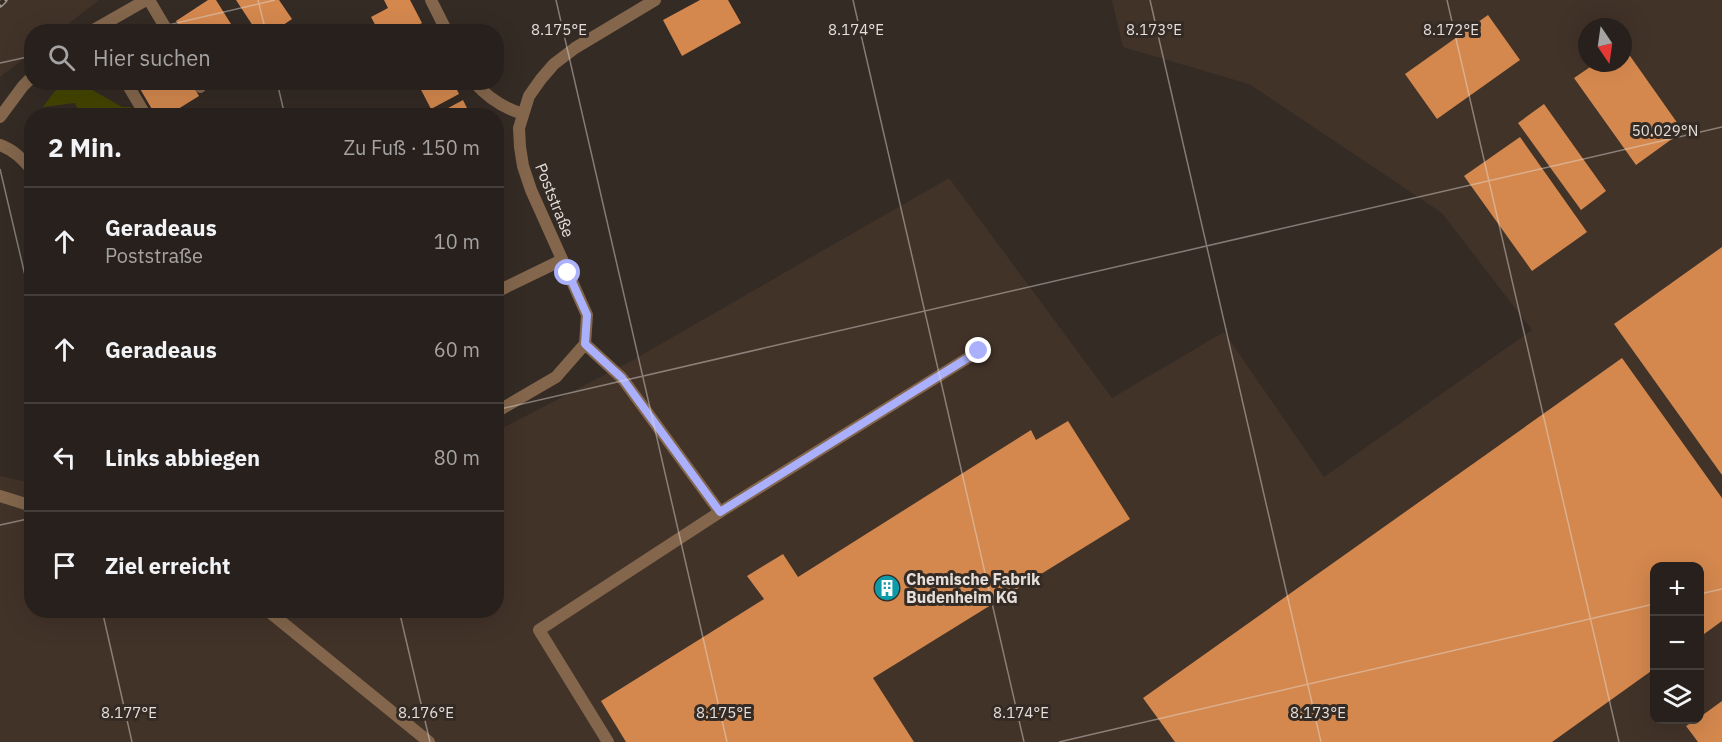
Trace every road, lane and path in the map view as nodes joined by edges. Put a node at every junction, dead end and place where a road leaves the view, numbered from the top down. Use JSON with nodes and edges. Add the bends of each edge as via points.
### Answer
{"nodes":[{"id":1,"x":148,"y":0,"type":"edge"},
{"id":2,"x":431,"y":0,"type":"edge"},
{"id":3,"x":656,"y":0,"type":"edge"},
{"id":4,"x":105,"y":24,"type":"edge"},
{"id":5,"x":163,"y":24,"type":"edge"},
{"id":6,"x":443,"y":24,"type":"edge"},
{"id":7,"x":24,"y":85,"type":"edge"},
{"id":8,"x":131,"y":90,"type":"edge"},
{"id":9,"x":481,"y":90,"type":"edge"},
{"id":10,"x":141,"y":108,"type":"edge"},
{"id":11,"x":523,"y":114,"type":"junction"},
{"id":12,"x":0,"y":117,"type":"edge"},
{"id":13,"x":0,"y":145,"type":"edge"},
{"id":14,"x":24,"y":161,"type":"edge"},
{"id":15,"x":562,"y":260,"type":"junction"},
{"id":16,"x":504,"y":288,"type":"edge"},
{"id":17,"x":585,"y":344,"type":"junction"},
{"id":18,"x":979,"y":351,"type":"dead end"},
{"id":19,"x":504,"y":407,"type":"edge"},
{"id":20,"x":0,"y":496,"type":"edge"},
{"id":21,"x":24,"y":504,"type":"edge"},
{"id":22,"x":720,"y":512,"type":"junction"},
{"id":23,"x":277,"y":618,"type":"edge"},
{"id":24,"x":429,"y":742,"type":"edge"},
{"id":25,"x":609,"y":742,"type":"edge"}],
"edges":[{"from":1,"to":4,"type":"street"},
{"from":1,"to":5,"type":"street"},
{"from":2,"to":6,"type":"street"},
{"from":3,"to":11,"type":"street","name":"Poststraße","via":[[554,64],[529,96]]},
{"from":7,"to":12,"type":"street"},
{"from":8,"to":10,"type":"street"},
{"from":9,"to":11,"type":"street","via":[[498,104]]},
{"from":11,"to":15,"type":"street","name":"Poststraße","via":[[519,147],[523,166]]},
{"from":13,"to":14,"type":"street"},
{"from":15,"to":16,"type":"street"},
{"from":15,"to":17,"type":"street","name":"Poststraße","via":[[587,315]]},
{"from":17,"to":19,"type":"street","via":[[556,377]]},
{"from":17,"to":22,"type":"street","via":[[622,378]]},
{"from":18,"to":22,"type":"street"},
{"from":20,"to":21,"type":"street"},
{"from":22,"to":25,"type":"street","via":[[539,630]]},
{"from":23,"to":24,"type":"street"}]}
